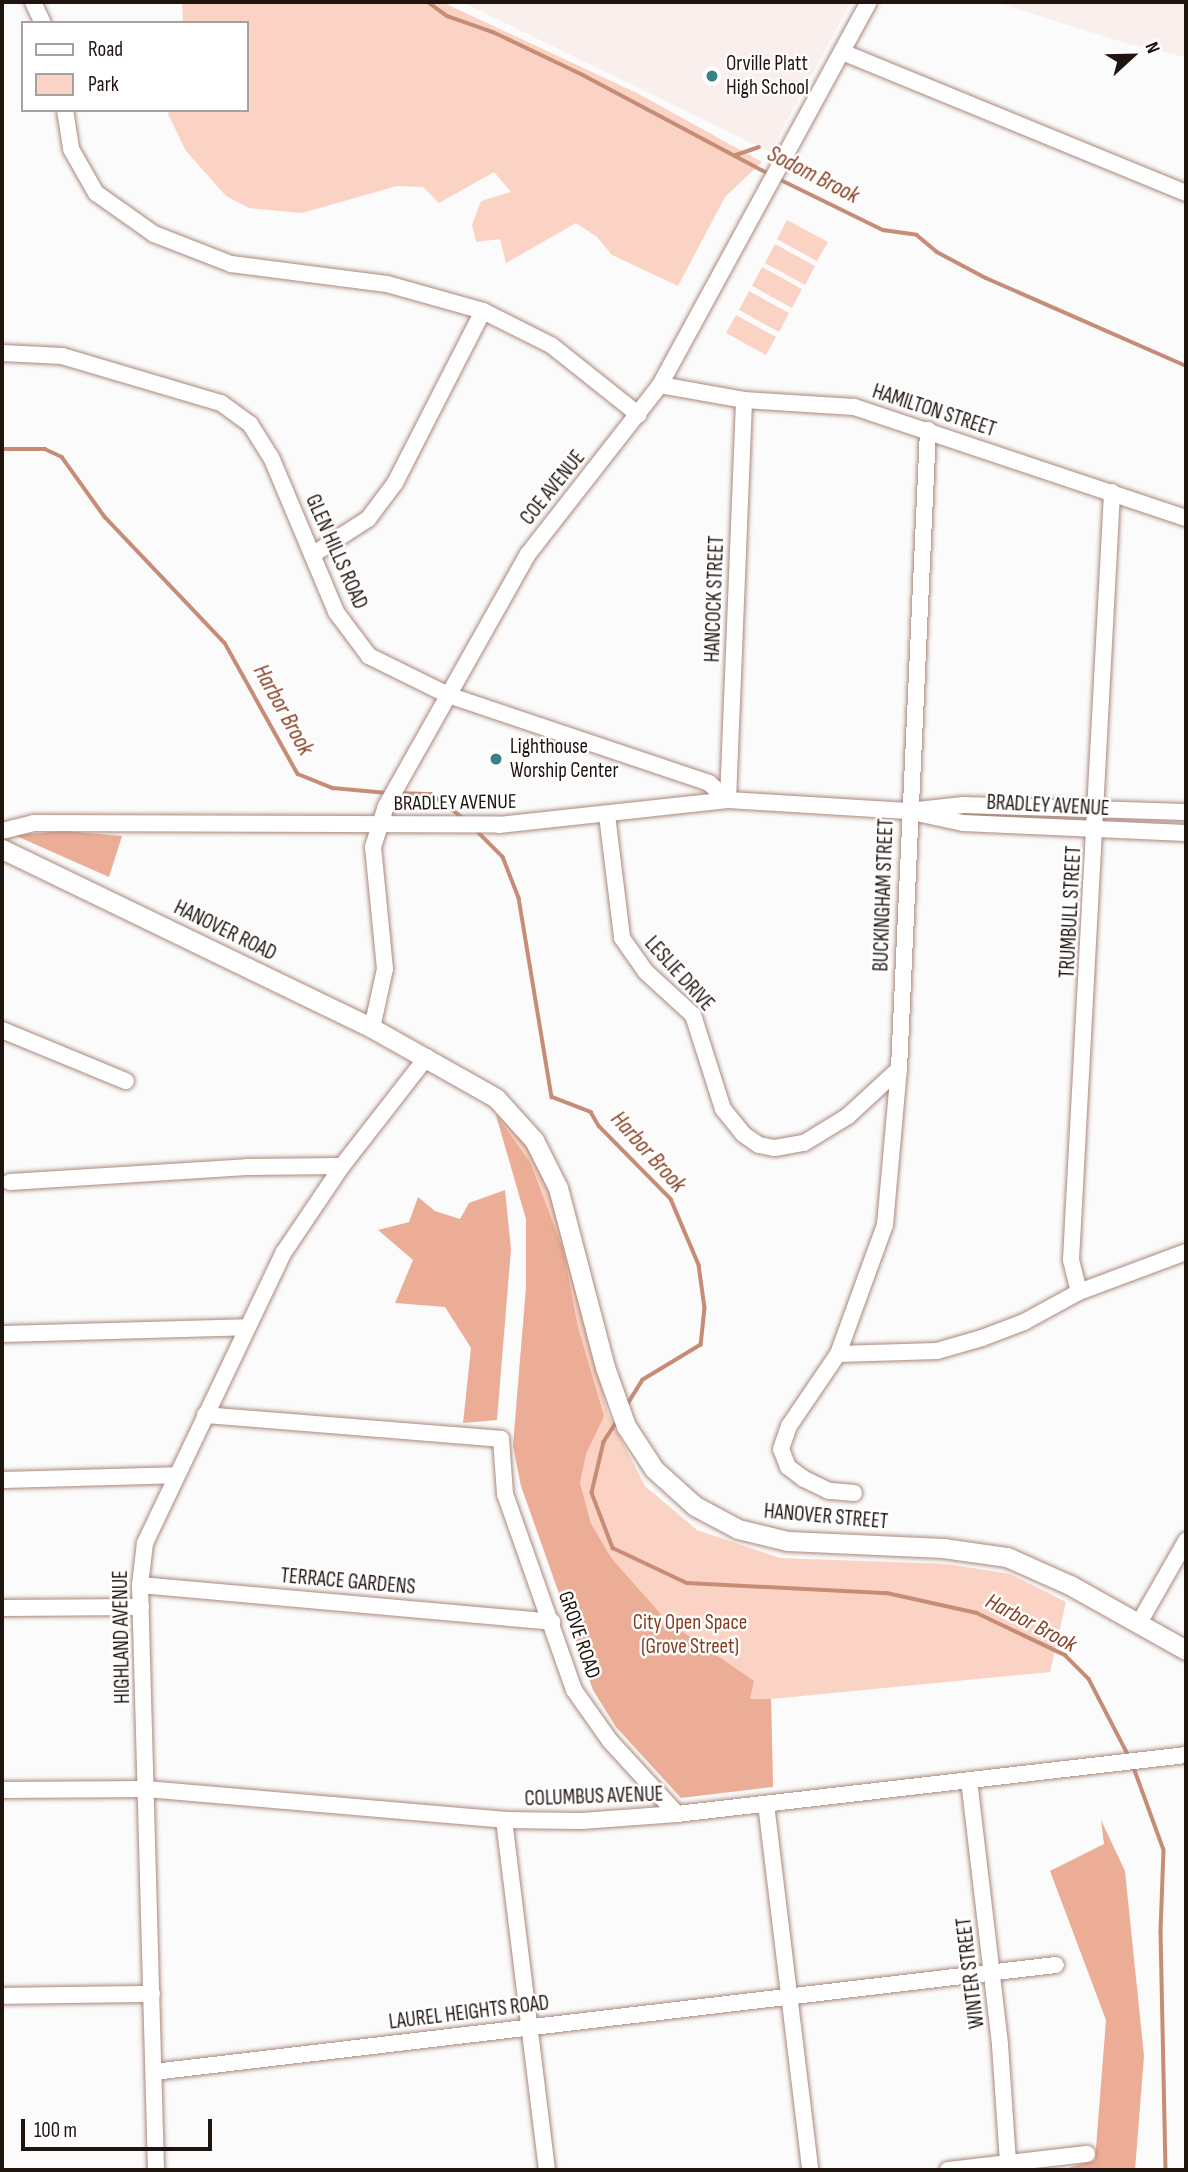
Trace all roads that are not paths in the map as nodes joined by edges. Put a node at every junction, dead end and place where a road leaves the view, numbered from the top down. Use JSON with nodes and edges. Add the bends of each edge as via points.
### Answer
{"nodes":[{"id":1,"x":33,"y":2,"type":"edge"},
{"id":2,"x":869,"y":2,"type":"edge"},
{"id":3,"x":42,"y":21,"type":"edge"},
{"id":4,"x":842,"y":51,"type":"junction"},
{"id":5,"x":65,"y":112,"type":"edge"},
{"id":6,"x":1186,"y":193,"type":"edge"},
{"id":7,"x":483,"y":311,"type":"junction"},
{"id":8,"x":2,"y":353,"type":"edge"},
{"id":9,"x":660,"y":384,"type":"junction"},
{"id":10,"x":744,"y":400,"type":"junction"},
{"id":11,"x":639,"y":415,"type":"junction"},
{"id":12,"x":928,"y":430,"type":"junction"},
{"id":13,"x":1112,"y":492,"type":"junction"},
{"id":14,"x":1186,"y":518,"type":"edge"},
{"id":15,"x":312,"y":555,"type":"junction"},
{"id":16,"x":448,"y":695,"type":"junction"},
{"id":17,"x":728,"y":800,"type":"junction"},
{"id":18,"x":1098,"y":807,"type":"junction"},
{"id":19,"x":908,"y":811,"type":"junction"},
{"id":20,"x":1186,"y":812,"type":"edge"},
{"id":21,"x":607,"y":815,"type":"junction"},
{"id":22,"x":378,"y":825,"type":"junction"},
{"id":23,"x":1097,"y":830,"type":"junction"},
{"id":24,"x":2,"y":831,"type":"edge"},
{"id":25,"x":1186,"y":833,"type":"edge"},
{"id":26,"x":2,"y":849,"type":"edge"},
{"id":27,"x":372,"y":1028,"type":"junction"},
{"id":28,"x":2,"y":1030,"type":"edge"},
{"id":29,"x":427,"y":1057,"type":"junction"},
{"id":30,"x":899,"y":1069,"type":"junction"},
{"id":31,"x":126,"y":1081,"type":"dead end"},
{"id":32,"x":342,"y":1166,"type":"junction"},
{"id":33,"x":10,"y":1182,"type":"dead end"},
{"id":34,"x":1186,"y":1252,"type":"edge"},
{"id":35,"x":1079,"y":1292,"type":"junction"},
{"id":36,"x":247,"y":1327,"type":"junction"},
{"id":37,"x":2,"y":1334,"type":"edge"},
{"id":38,"x":838,"y":1353,"type":"junction"},
{"id":39,"x":205,"y":1415,"type":"junction"},
{"id":40,"x":176,"y":1475,"type":"junction"},
{"id":41,"x":2,"y":1480,"type":"edge"},
{"id":42,"x":854,"y":1493,"type":"dead end"},
{"id":43,"x":1186,"y":1541,"type":"edge"},
{"id":44,"x":140,"y":1585,"type":"junction"},
{"id":45,"x":141,"y":1607,"type":"junction"},
{"id":46,"x":2,"y":1608,"type":"edge"},
{"id":47,"x":552,"y":1622,"type":"junction"},
{"id":48,"x":1139,"y":1623,"type":"junction"},
{"id":49,"x":1186,"y":1650,"type":"edge"},
{"id":50,"x":1186,"y":1755,"type":"edge"},
{"id":51,"x":969,"y":1780,"type":"junction"},
{"id":52,"x":146,"y":1789,"type":"junction"},
{"id":53,"x":2,"y":1790,"type":"edge"},
{"id":54,"x":766,"y":1804,"type":"junction"},
{"id":55,"x":677,"y":1814,"type":"junction"},
{"id":56,"x":505,"y":1820,"type":"junction"},
{"id":57,"x":1056,"y":1965,"type":"dead end"},
{"id":58,"x":992,"y":1972,"type":"junction"},
{"id":59,"x":152,"y":1994,"type":"junction"},
{"id":60,"x":2,"y":1996,"type":"edge"},
{"id":61,"x":790,"y":1996,"type":"junction"},
{"id":62,"x":529,"y":2027,"type":"junction"},
{"id":63,"x":154,"y":2072,"type":"junction"},
{"id":64,"x":1087,"y":2154,"type":"dead end"},
{"id":65,"x":1007,"y":2163,"type":"junction"},
{"id":66,"x":156,"y":2170,"type":"edge"},
{"id":67,"x":547,"y":2170,"type":"edge"},
{"id":68,"x":810,"y":2170,"type":"edge"},
{"id":69,"x":948,"y":2170,"type":"edge"}],
"edges":[{"from":1,"to":3,"type":"street"},
{"from":2,"to":4,"type":"street","name":"COE AVENUE"},
{"from":4,"to":6,"type":"street"},
{"from":4,"to":9,"type":"street","name":"COE AVENUE"},
{"from":5,"to":7,"type":"street","via":[[71,149],[96,192],[154,234],[231,264],[387,284]]},
{"from":7,"to":11,"type":"street","via":[[551,345]]},
{"from":7,"to":15,"type":"street","via":[[395,483],[368,519]]},
{"from":8,"to":15,"type":"street","name":"GLEN HILLS ROAD","via":[[62,356],[221,404],[250,424],[271,457]]},
{"from":9,"to":10,"type":"street","name":"HAMILTON STREET"},
{"from":9,"to":11,"type":"street","name":"COE AVENUE"},
{"from":10,"to":12,"type":"street","name":"HAMILTON STREET","via":[[854,407]]},
{"from":10,"to":17,"type":"street","name":"HANCOCK STREET"},
{"from":11,"to":16,"type":"street","name":"COE AVENUE","via":[[528,554]]},
{"from":12,"to":13,"type":"street","name":"HAMILTON STREET"},
{"from":12,"to":19,"type":"street","name":"BUCKINGHAM STREET"},
{"from":13,"to":14,"type":"street","name":"HAMILTON STREET"},
{"from":13,"to":18,"type":"street","name":"TRUMBULL STREET"},
{"from":15,"to":16,"type":"street","name":"GLEN HILLS ROAD","via":[[336,612],[369,656]]},
{"from":16,"to":17,"type":"street","name":"GLEN HILLS ROAD","via":[[709,783]]},
{"from":16,"to":22,"type":"street","name":"COE AVENUE"},
{"from":17,"to":19,"type":"street","name":"BRADLEY AVENUE"},
{"from":17,"to":21,"type":"street","name":"BRADLEY AVENUE"},
{"from":18,"to":19,"type":"street","name":"BRADLEY AVENUE","via":[[964,805]]},
{"from":18,"to":20,"type":"street","name":"BRADLEY AVENUE"},
{"from":18,"to":23,"type":"street","name":"TRUMBULL STREET"},
{"from":19,"to":23,"type":"street","name":"BRADLEY AVENUE","via":[[963,823]]},
{"from":19,"to":30,"type":"street","name":"BUCKINGHAM STREET"},
{"from":21,"to":22,"type":"street","name":"BRADLEY AVENUE","via":[[535,823]]},
{"from":21,"to":30,"type":"street","name":"LESLIE DRIVE","via":[[622,938],[646,972],[693,1015],[723,1108],[743,1133],[767,1146],[789,1148],[804,1143],[848,1116]]},
{"from":22,"to":24,"type":"street","name":"BRADLEY AVENUE","via":[[34,823]]},
{"from":22,"to":27,"type":"street","name":"COE AVENUE","via":[[373,856],[385,969]]},
{"from":23,"to":25,"type":"street","name":"BRADLEY AVENUE"},
{"from":23,"to":35,"type":"street","name":"TRUMBULL STREET","via":[[1071,1260]]},
{"from":26,"to":27,"type":"main road","name":"HANOVER ROAD"},
{"from":27,"to":29,"type":"main road","name":"HANOVER ROAD"},
{"from":28,"to":31,"type":"street"},
{"from":29,"to":32,"type":"street","name":"HIGHLAND AVENUE"},
{"from":29,"to":48,"type":"main road","name":"HANOVER STREET","via":[[496,1098],[548,1163],[567,1217],[605,1367],[638,1448],[674,1490],[738,1529],[788,1541],[943,1548],[1007,1557],[1050,1574]]},
{"from":30,"to":38,"type":"street","name":"BUCKINGHAM STREET","via":[[885,1224]]},
{"from":32,"to":33,"type":"street","via":[[247,1167]]},
{"from":32,"to":36,"type":"street","name":"HIGHLAND AVENUE","via":[[296,1233]]},
{"from":34,"to":35,"type":"street"},
{"from":35,"to":38,"type":"street","via":[[1024,1322],[937,1351]]},
{"from":36,"to":37,"type":"street"},
{"from":36,"to":39,"type":"street","name":"HIGHLAND AVENUE"},
{"from":38,"to":42,"type":"street","name":"BUCKINGHAM STREET","via":[[789,1426],[781,1449],[788,1467],[804,1479],[829,1491]]},
{"from":39,"to":40,"type":"street","name":"HIGHLAND AVENUE"},
{"from":39,"to":47,"type":"street","name":"GROVE ROAD","via":[[501,1439],[505,1494]]},
{"from":40,"to":41,"type":"street"},
{"from":40,"to":44,"type":"street","name":"HIGHLAND AVENUE","via":[[145,1543]]},
{"from":43,"to":48,"type":"street"},
{"from":44,"to":45,"type":"street","name":"HIGHLAND AVENUE"},
{"from":44,"to":47,"type":"street","name":"TERRACE GARDENS"},
{"from":45,"to":46,"type":"street"},
{"from":45,"to":52,"type":"street","name":"HIGHLAND AVENUE"},
{"from":47,"to":55,"type":"street","name":"GROVE ROAD","via":[[574,1690],[590,1716]]},
{"from":48,"to":49,"type":"main road","name":"HANOVER STREET"},
{"from":50,"to":51,"type":"street","name":"COLUMBUS AVENUE"},
{"from":51,"to":54,"type":"street","name":"COLUMBUS AVENUE"},
{"from":51,"to":58,"type":"street","name":"WINTER STREET"},
{"from":52,"to":53,"type":"street","name":"COLUMBUS AVENUE"},
{"from":52,"to":56,"type":"street","name":"COLUMBUS AVENUE"},
{"from":52,"to":59,"type":"street","name":"HIGHLAND AVENUE"},
{"from":54,"to":55,"type":"street","name":"COLUMBUS AVENUE"},
{"from":54,"to":61,"type":"street"},
{"from":55,"to":56,"type":"street","name":"COLUMBUS AVENUE","via":[[582,1821]]},
{"from":56,"to":62,"type":"street"},
{"from":57,"to":58,"type":"street","name":"LAUREL HEIGHTS ROAD"},
{"from":58,"to":61,"type":"street","name":"LAUREL HEIGHTS ROAD"},
{"from":58,"to":65,"type":"street","name":"WINTER STREET"},
{"from":59,"to":60,"type":"street"},
{"from":59,"to":63,"type":"street","name":"HIGHLAND AVENUE"},
{"from":61,"to":62,"type":"street","name":"LAUREL HEIGHTS ROAD"},
{"from":61,"to":68,"type":"street"},
{"from":62,"to":63,"type":"street","name":"LAUREL HEIGHTS ROAD"},
{"from":62,"to":67,"type":"street"},
{"from":63,"to":66,"type":"street","name":"HIGHLAND AVENUE"},
{"from":64,"to":65,"type":"street"},
{"from":65,"to":69,"type":"street"}]}
